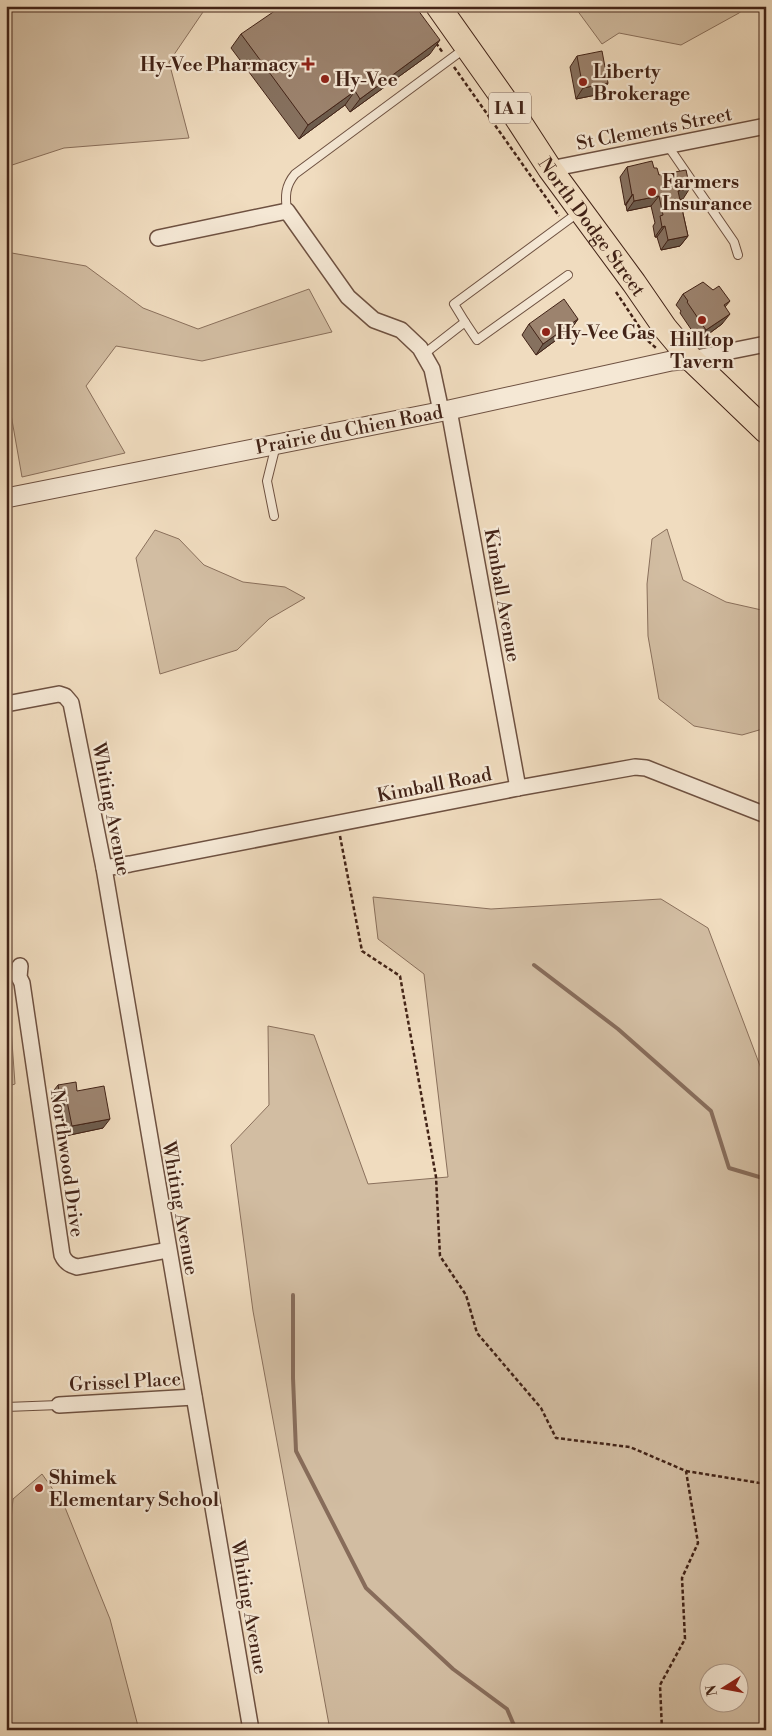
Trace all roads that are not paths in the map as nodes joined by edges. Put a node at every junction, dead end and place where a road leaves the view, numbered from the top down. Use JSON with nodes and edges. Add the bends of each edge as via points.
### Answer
{"nodes":[{"id":1,"x":438,"y":6,"type":"edge"},
{"id":2,"x":467,"y":47,"type":"junction"},
{"id":3,"x":766,"y":126,"type":"edge"},
{"id":4,"x":668,"y":146,"type":"junction"},
{"id":5,"x":550,"y":169,"type":"junction"},
{"id":6,"x":287,"y":211,"type":"junction"},
{"id":7,"x":581,"y":211,"type":"junction"},
{"id":8,"x":158,"y":238,"type":"dead end"},
{"id":9,"x":738,"y":255,"type":"dead end"},
{"id":10,"x":568,"y":275,"type":"dead end"},
{"id":11,"x":465,"y":322,"type":"junction"},
{"id":12,"x":766,"y":344,"type":"edge"},
{"id":13,"x":424,"y":354,"type":"junction"},
{"id":14,"x":691,"y":359,"type":"junction"},
{"id":15,"x":445,"y":410,"type":"junction"},
{"id":16,"x":766,"y":431,"type":"edge"},
{"id":17,"x":277,"y":444,"type":"junction"},
{"id":18,"x":6,"y":498,"type":"edge"},
{"id":19,"x":274,"y":516,"type":"dead end"},
{"id":20,"x":6,"y":704,"type":"edge"},
{"id":21,"x":518,"y":788,"type":"junction"},
{"id":22,"x":766,"y":815,"type":"edge"},
{"id":23,"x":104,"y":868,"type":"junction"},
{"id":24,"x":20,"y":966,"type":"dead end"},
{"id":25,"x":168,"y":1250,"type":"junction"},
{"id":26,"x":194,"y":1397,"type":"junction"},
{"id":27,"x":59,"y":1405,"type":"joint"},
{"id":28,"x":6,"y":1407,"type":"edge"},
{"id":29,"x":251,"y":1730,"type":"edge"}],
"edges":[{"from":1,"to":2,"type":"main road","name":"North Dodge Street","number":"IA 1"},
{"from":2,"to":5,"type":"main road","name":"North Dodge Street","number":"IA 1"},
{"from":2,"to":6,"type":"lane","via":[[295,174],[288,183]]},
{"from":3,"to":4,"type":"street","name":"St Clements Street"},
{"from":4,"to":5,"type":"street","name":"St Clements Street"},
{"from":4,"to":9,"type":"lane","via":[[734,242]]},
{"from":5,"to":7,"type":"main road","name":"North Dodge Street","number":"IA 1"},
{"from":6,"to":8,"type":"street"},
{"from":6,"to":13,"type":"street","via":[[348,297],[374,320],[401,330]]},
{"from":7,"to":11,"type":"lane","via":[[454,304]]},
{"from":7,"to":14,"type":"main road","name":"North Dodge Street","number":"IA 1","via":[[664,328]]},
{"from":10,"to":11,"type":"lane","via":[[477,340]]},
{"from":11,"to":13,"type":"lane"},
{"from":12,"to":14,"type":"street"},
{"from":13,"to":15,"type":"street","via":[[432,368]]},
{"from":14,"to":15,"type":"street","name":"Prairie du Chien Road"},
{"from":14,"to":16,"type":"main road","name":"North Dodge Street","number":"IA 1"},
{"from":15,"to":17,"type":"street","name":"Prairie du Chien Road"},
{"from":15,"to":21,"type":"street","name":"Kimball Avenue"},
{"from":17,"to":18,"type":"street","name":"Prairie du Chien Road"},
{"from":17,"to":19,"type":"lane","via":[[267,481]]},
{"from":20,"to":23,"type":"street","name":"Whiting Avenue","via":[[52,694],[65,696],[71,702]]},
{"from":21,"to":22,"type":"street","name":"Kimball Road","via":[[641,767]]},
{"from":21,"to":23,"type":"street","name":"Kimball Road"},
{"from":23,"to":25,"type":"street","name":"Whiting Avenue"},
{"from":24,"to":25,"type":"street","name":"Northwood Drive","via":[[65,1261],[77,1267]]},
{"from":25,"to":26,"type":"street","name":"Whiting Avenue"},
{"from":26,"to":27,"type":"street","name":"Grissel Place"},
{"from":26,"to":29,"type":"street","name":"Whiting Avenue"},
{"from":27,"to":28,"type":"lane"}]}
